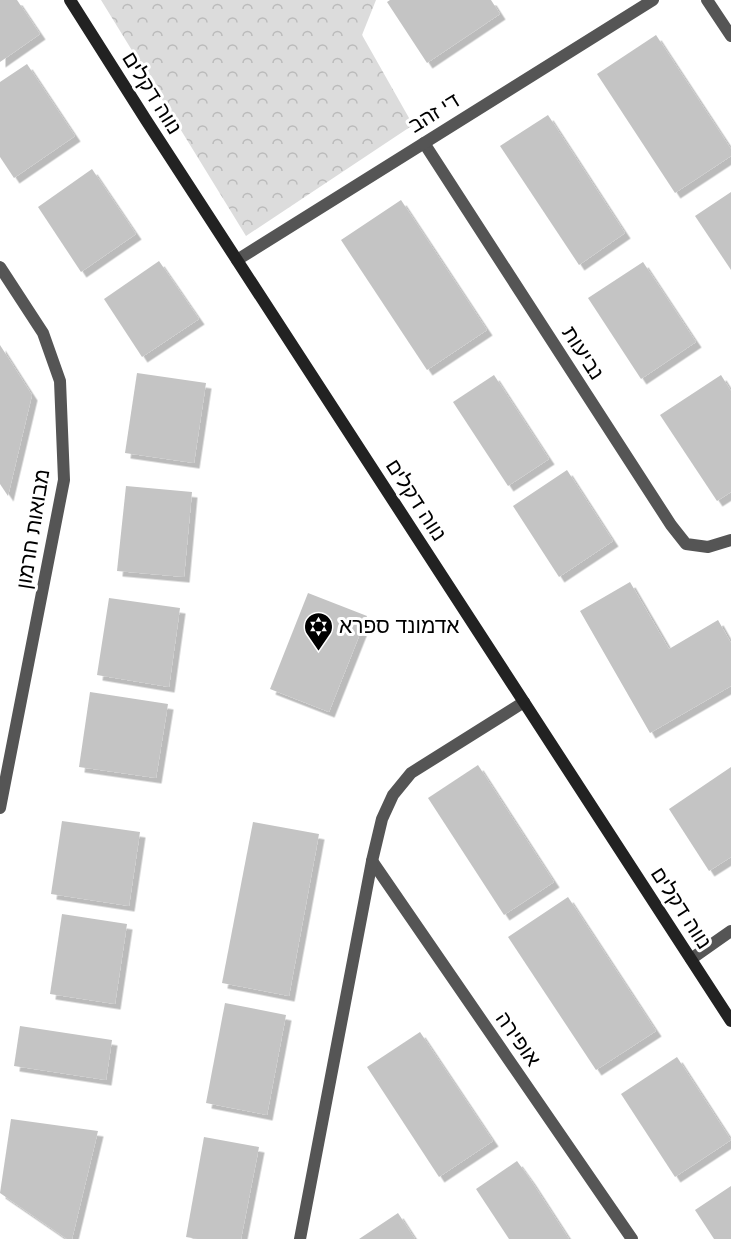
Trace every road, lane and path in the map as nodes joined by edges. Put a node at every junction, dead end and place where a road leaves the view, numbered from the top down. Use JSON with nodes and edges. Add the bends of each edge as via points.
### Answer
{"nodes":[{"id":1,"x":70,"y":0,"type":"edge"},
{"id":2,"x":652,"y":0,"type":"edge"},
{"id":3,"x":707,"y":0,"type":"edge"},
{"id":4,"x":731,"y":36,"type":"edge"},
{"id":5,"x":423,"y":143,"type":"junction"},
{"id":6,"x":237,"y":260,"type":"junction"},
{"id":7,"x":0,"y":267,"type":"edge"},
{"id":8,"x":731,"y":540,"type":"edge"},
{"id":9,"x":524,"y":702,"type":"junction"},
{"id":10,"x":0,"y":808,"type":"edge"},
{"id":11,"x":372,"y":861,"type":"junction"},
{"id":12,"x":731,"y":932,"type":"edge"},
{"id":13,"x":691,"y":959,"type":"junction"},
{"id":14,"x":731,"y":1021,"type":"edge"},
{"id":15,"x":300,"y":1239,"type":"edge"},
{"id":16,"x":632,"y":1239,"type":"edge"}],
"edges":[{"from":1,"to":6,"type":"street","name":"נווה דקלים"},
{"from":2,"to":5,"type":"street","name":"די זהב"},
{"from":3,"to":4,"type":"street"},
{"from":5,"to":6,"type":"street","name":"די זהב"},
{"from":5,"to":8,"type":"street","name":"נביעות","via":[[671,525],[686,544],[708,547]]},
{"from":6,"to":9,"type":"street","name":"נווה דקלים"},
{"from":7,"to":10,"type":"street","name":"מבואות חרמון","via":[[43,333],[60,381],[64,480]]},
{"from":9,"to":11,"type":"street","via":[[411,773],[393,795],[382,819]]},
{"from":9,"to":13,"type":"street","name":"נווה דקלים"},
{"from":11,"to":15,"type":"street"},
{"from":11,"to":16,"type":"street","name":"אופירה"},
{"from":12,"to":13,"type":"street"},
{"from":13,"to":14,"type":"street","name":"נווה דקלים"}]}
